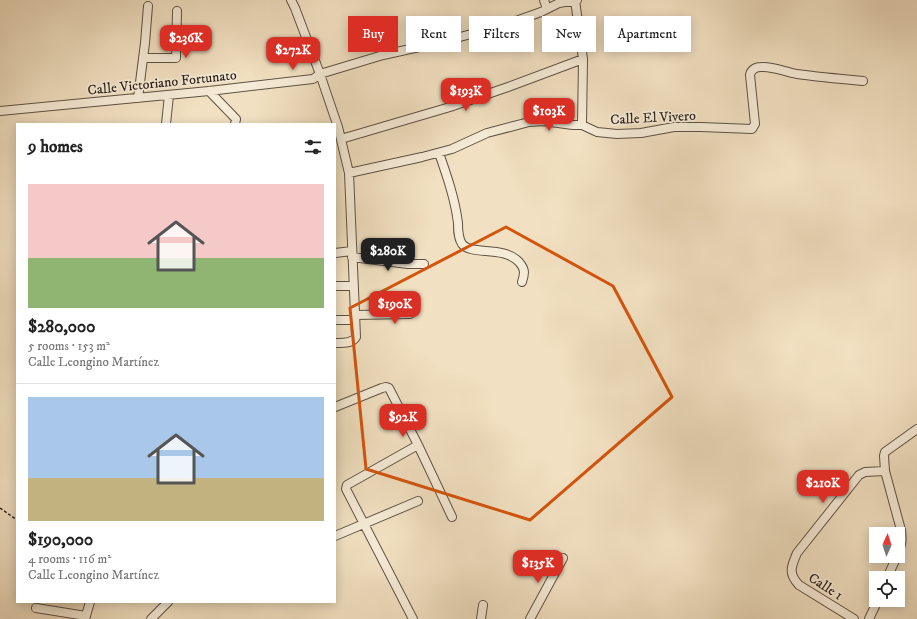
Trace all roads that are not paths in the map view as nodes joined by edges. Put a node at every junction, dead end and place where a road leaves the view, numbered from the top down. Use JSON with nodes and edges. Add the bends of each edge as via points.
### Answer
{"nodes":[{"id":1,"x":291,"y":0,"type":"edge"},
{"id":2,"x":544,"y":0,"type":"edge"},
{"id":3,"x":576,"y":0,"type":"edge"},
{"id":4,"x":148,"y":6,"type":"dead end"},
{"id":5,"x":547,"y":9,"type":"junction"},
{"id":6,"x":177,"y":11,"type":"dead end"},
{"id":7,"x":143,"y":58,"type":"junction"},
{"id":8,"x":583,"y":59,"type":"junction"},
{"id":9,"x":320,"y":74,"type":"junction"},
{"id":10,"x":862,"y":81,"type":"dead end"},
{"id":11,"x":209,"y":91,"type":"junction"},
{"id":12,"x":169,"y":95,"type":"junction"},
{"id":13,"x":138,"y":98,"type":"junction"},
{"id":14,"x":0,"y":111,"type":"edge"},
{"id":15,"x":238,"y":122,"type":"edge"},
{"id":16,"x":166,"y":123,"type":"edge"},
{"id":17,"x":582,"y":125,"type":"junction"},
{"id":18,"x":341,"y":139,"type":"junction"},
{"id":19,"x":439,"y":153,"type":"junction"},
{"id":20,"x":349,"y":172,"type":"junction"},
{"id":21,"x":336,"y":253,"type":"edge"},
{"id":22,"x":352,"y":254,"type":"junction"},
{"id":23,"x":424,"y":264,"type":"dead end"},
{"id":24,"x":522,"y":282,"type":"dead end"},
{"id":25,"x":336,"y":286,"type":"edge"},
{"id":26,"x":354,"y":286,"type":"junction"},
{"id":27,"x":414,"y":304,"type":"dead end"},
{"id":28,"x":355,"y":318,"type":"junction"},
{"id":29,"x":336,"y":320,"type":"edge"},
{"id":30,"x":336,"y":343,"type":"edge"},
{"id":31,"x":336,"y":407,"type":"edge"},
{"id":32,"x":917,"y":428,"type":"edge"},
{"id":33,"x":418,"y":444,"type":"junction"},
{"id":34,"x":885,"y":471,"type":"junction"},
{"id":35,"x":418,"y":501,"type":"dead end"},
{"id":36,"x":452,"y":517,"type":"dead end"},
{"id":37,"x":364,"y":524,"type":"junction"},
{"id":38,"x":900,"y":527,"type":"edge"},
{"id":39,"x":336,"y":536,"type":"edge"},
{"id":40,"x":563,"y":558,"type":"dead end"},
{"id":41,"x":90,"y":603,"type":"edge"},
{"id":42,"x":167,"y":603,"type":"edge"},
{"id":43,"x":484,"y":605,"type":"dead end"},
{"id":44,"x":875,"y":607,"type":"edge"},
{"id":45,"x":36,"y":608,"type":"dead end"},
{"id":46,"x":85,"y":618,"type":"edge"},
{"id":47,"x":151,"y":619,"type":"edge"},
{"id":48,"x":413,"y":619,"type":"edge"},
{"id":49,"x":481,"y":619,"type":"edge"},
{"id":50,"x":530,"y":619,"type":"edge"},
{"id":51,"x":854,"y":619,"type":"edge"},
{"id":52,"x":870,"y":619,"type":"edge"}],
"edges":[{"from":1,"to":9,"type":"street"},
{"from":2,"to":5,"type":"street"},
{"from":3,"to":5,"type":"street","name":"Calle Victoriano Fortunato"},
{"from":3,"to":8,"type":"street"},
{"from":4,"to":7,"type":"street"},
{"from":5,"to":9,"type":"street","name":"Calle Victoriano Fortunato","via":[[502,26],[383,55]]},
{"from":6,"to":7,"type":"street","via":[[176,58]]},
{"from":7,"to":13,"type":"street"},
{"from":8,"to":17,"type":"street"},
{"from":8,"to":18,"type":"street","via":[[450,107]]},
{"from":9,"to":11,"type":"street","name":"Calle Victoriano Fortunato","via":[[313,79]]},
{"from":9,"to":18,"type":"street"},
{"from":10,"to":17,"type":"street","name":"Calle El Vivero","via":[[797,74],[768,67],[754,68],[750,72],[755,124],[752,129],[674,127],[617,134],[597,132]]},
{"from":11,"to":12,"type":"street","name":"Calle Victoriano Fortunato"},
{"from":11,"to":15,"type":"street"},
{"from":12,"to":13,"type":"street","name":"Calle Victoriano Fortunato"},
{"from":12,"to":16,"type":"street"},
{"from":13,"to":14,"type":"street","name":"Calle Victoriano Fortunato"},
{"from":17,"to":19,"type":"street","name":"Calle El Vivero","via":[[529,122],[487,133]]},
{"from":18,"to":20,"type":"street"},
{"from":19,"to":20,"type":"street","name":"Calle El Vivero"},
{"from":19,"to":24,"type":"street","via":[[451,185],[459,238],[463,245],[471,249],[506,253],[523,267]]},
{"from":20,"to":22,"type":"street"},
{"from":21,"to":22,"type":"street"},
{"from":22,"to":23,"type":"street","via":[[408,264]]},
{"from":22,"to":26,"type":"street"},
{"from":25,"to":26,"type":"street"},
{"from":26,"to":28,"type":"street"},
{"from":27,"to":28,"type":"street","via":[[410,314]]},
{"from":28,"to":29,"type":"street"},
{"from":28,"to":30,"type":"street","via":[[355,340]]},
{"from":31,"to":33,"type":"street","via":[[382,388],[389,388]]},
{"from":32,"to":34,"type":"street","via":[[885,452]]},
{"from":33,"to":36,"type":"street"},
{"from":33,"to":37,"type":"street","via":[[347,485],[346,489]]},
{"from":34,"to":38,"type":"street"},
{"from":34,"to":51,"type":"street","name":"Calle 1","via":[[858,475],[797,553],[792,566],[791,573],[799,585]]},
{"from":35,"to":37,"type":"street"},
{"from":37,"to":39,"type":"street"},
{"from":37,"to":48,"type":"street"},
{"from":40,"to":50,"type":"street"},
{"from":41,"to":46,"type":"street"},
{"from":42,"to":47,"type":"street"},
{"from":43,"to":49,"type":"street"},
{"from":44,"to":52,"type":"street"},
{"from":45,"to":46,"type":"street"}]}
